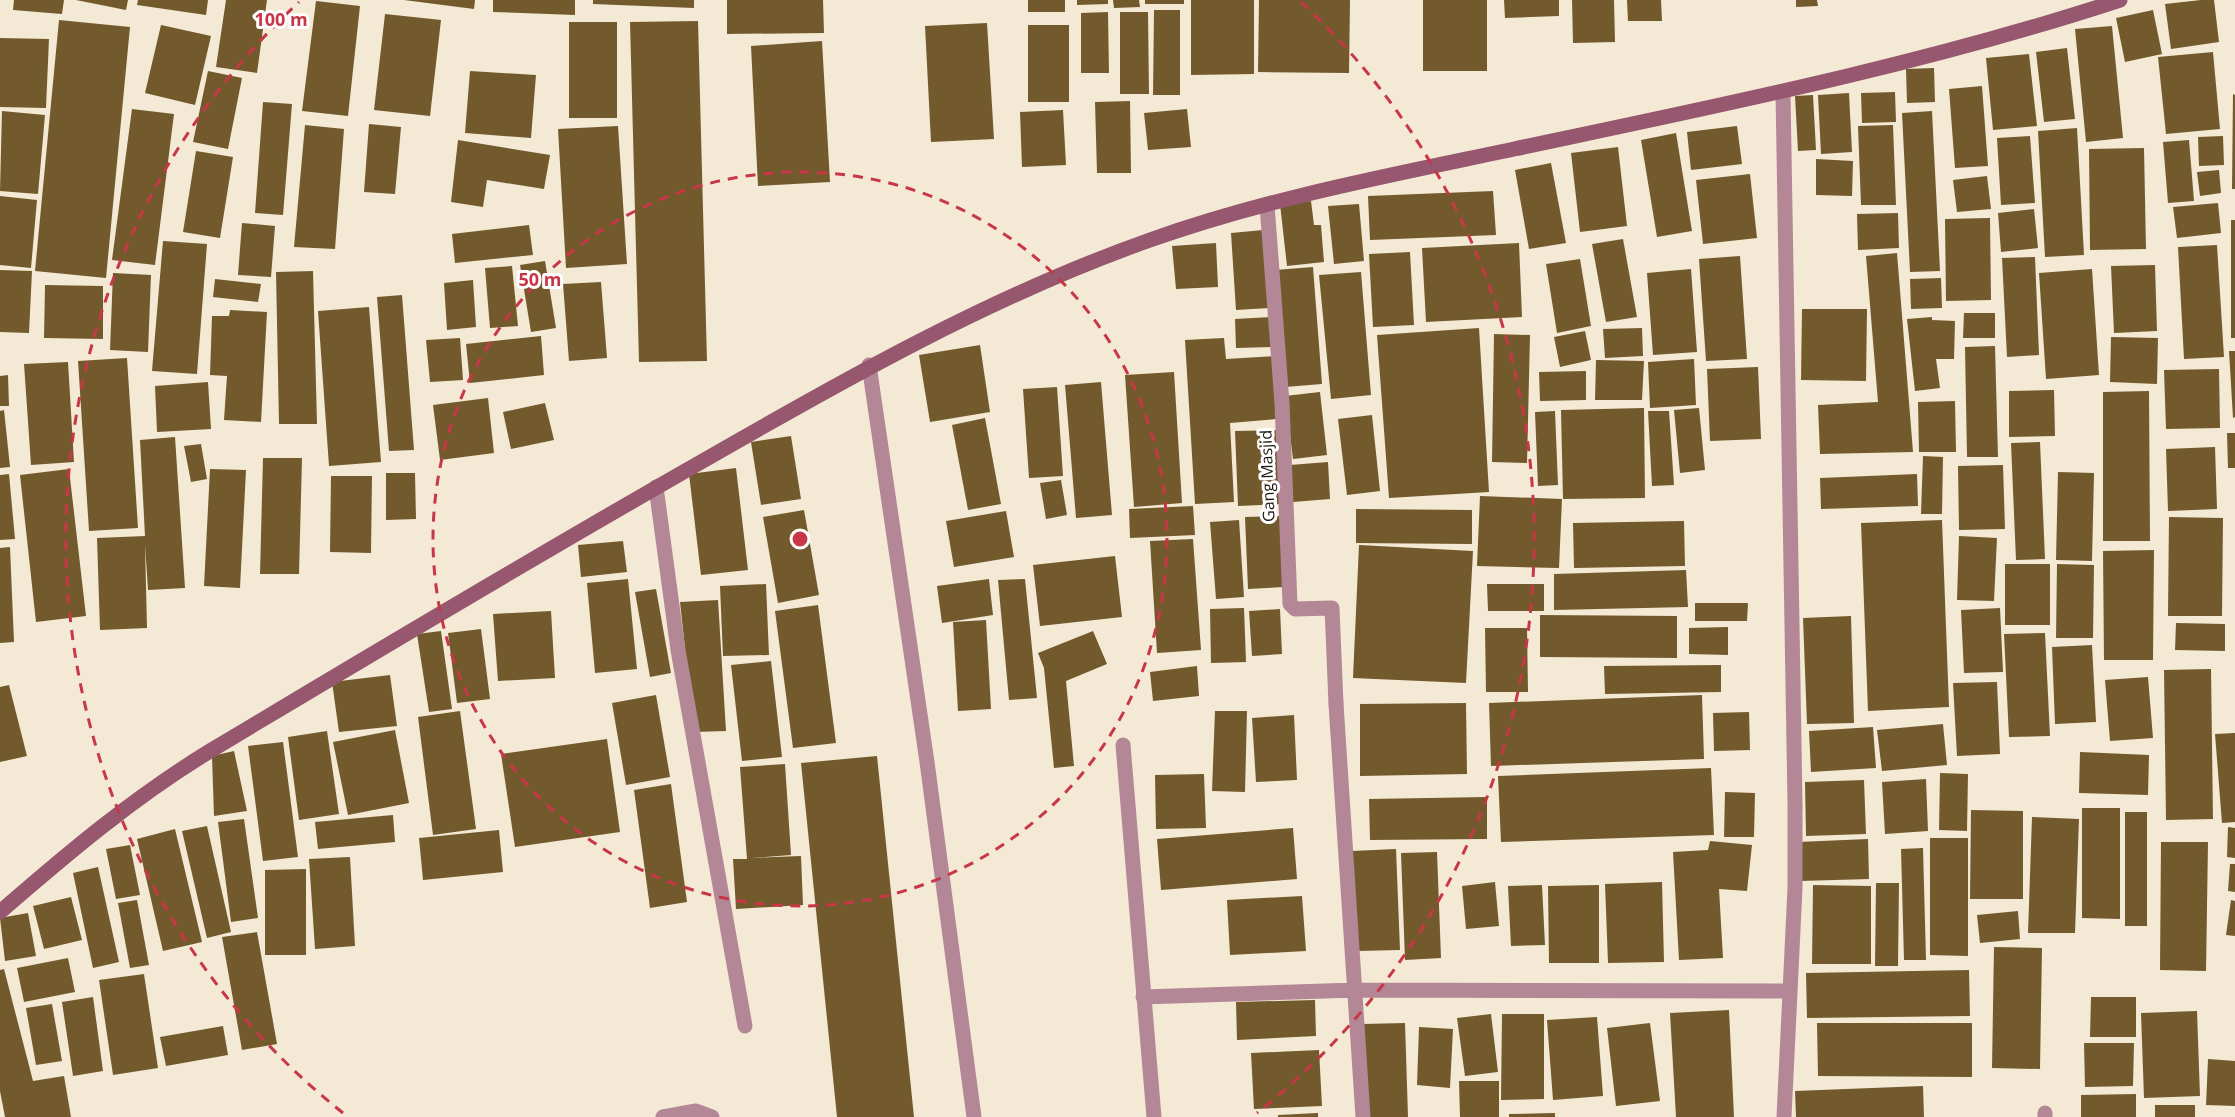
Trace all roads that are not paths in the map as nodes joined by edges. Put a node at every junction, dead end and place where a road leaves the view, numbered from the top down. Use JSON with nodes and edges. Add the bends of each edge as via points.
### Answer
{"nodes":[{"id":1,"x":2120,"y":0,"type":"edge"},
{"id":2,"x":1783,"y":92,"type":"junction"},
{"id":3,"x":1267,"y":205,"type":"junction"},
{"id":4,"x":869,"y":365,"type":"junction"},
{"id":5,"x":656,"y":488,"type":"junction"},
{"id":6,"x":1123,"y":745,"type":"dead end"},
{"id":7,"x":0,"y":912,"type":"edge"},
{"id":8,"x":1356,"y":990,"type":"junction"},
{"id":9,"x":1790,"y":991,"type":"junction"},
{"id":10,"x":1143,"y":997,"type":"junction"},
{"id":11,"x":745,"y":1026,"type":"dead end"},
{"id":12,"x":663,"y":1117,"type":"edge"},
{"id":13,"x":712,"y":1117,"type":"edge"},
{"id":14,"x":974,"y":1117,"type":"edge"},
{"id":15,"x":1154,"y":1117,"type":"edge"},
{"id":16,"x":1363,"y":1117,"type":"edge"},
{"id":17,"x":1784,"y":1117,"type":"edge"}],
"edges":[{"from":1,"to":2,"type":"street"},
{"from":2,"to":3,"type":"street"},
{"from":2,"to":9,"type":"street","via":[[1795,803]]},
{"from":3,"to":4,"type":"street","via":[[1146,241],[1055,278]]},
{"from":3,"to":8,"type":"street","name":"Gang Masjid","via":[[1282,403],[1290,604],[1294,609],[1332,608]]},
{"from":4,"to":5,"type":"street"},
{"from":4,"to":14,"type":"street"},
{"from":5,"to":7,"type":"street","via":[[154,785],[85,838]]},
{"from":5,"to":11,"type":"street","via":[[678,650]]},
{"from":6,"to":10,"type":"street"},
{"from":8,"to":9,"type":"street"},
{"from":8,"to":10,"type":"street"},
{"from":8,"to":16,"type":"street"},
{"from":9,"to":17,"type":"street"},
{"from":10,"to":15,"type":"street"},
{"from":12,"to":13,"type":"street","via":[[696,1111]]}]}
